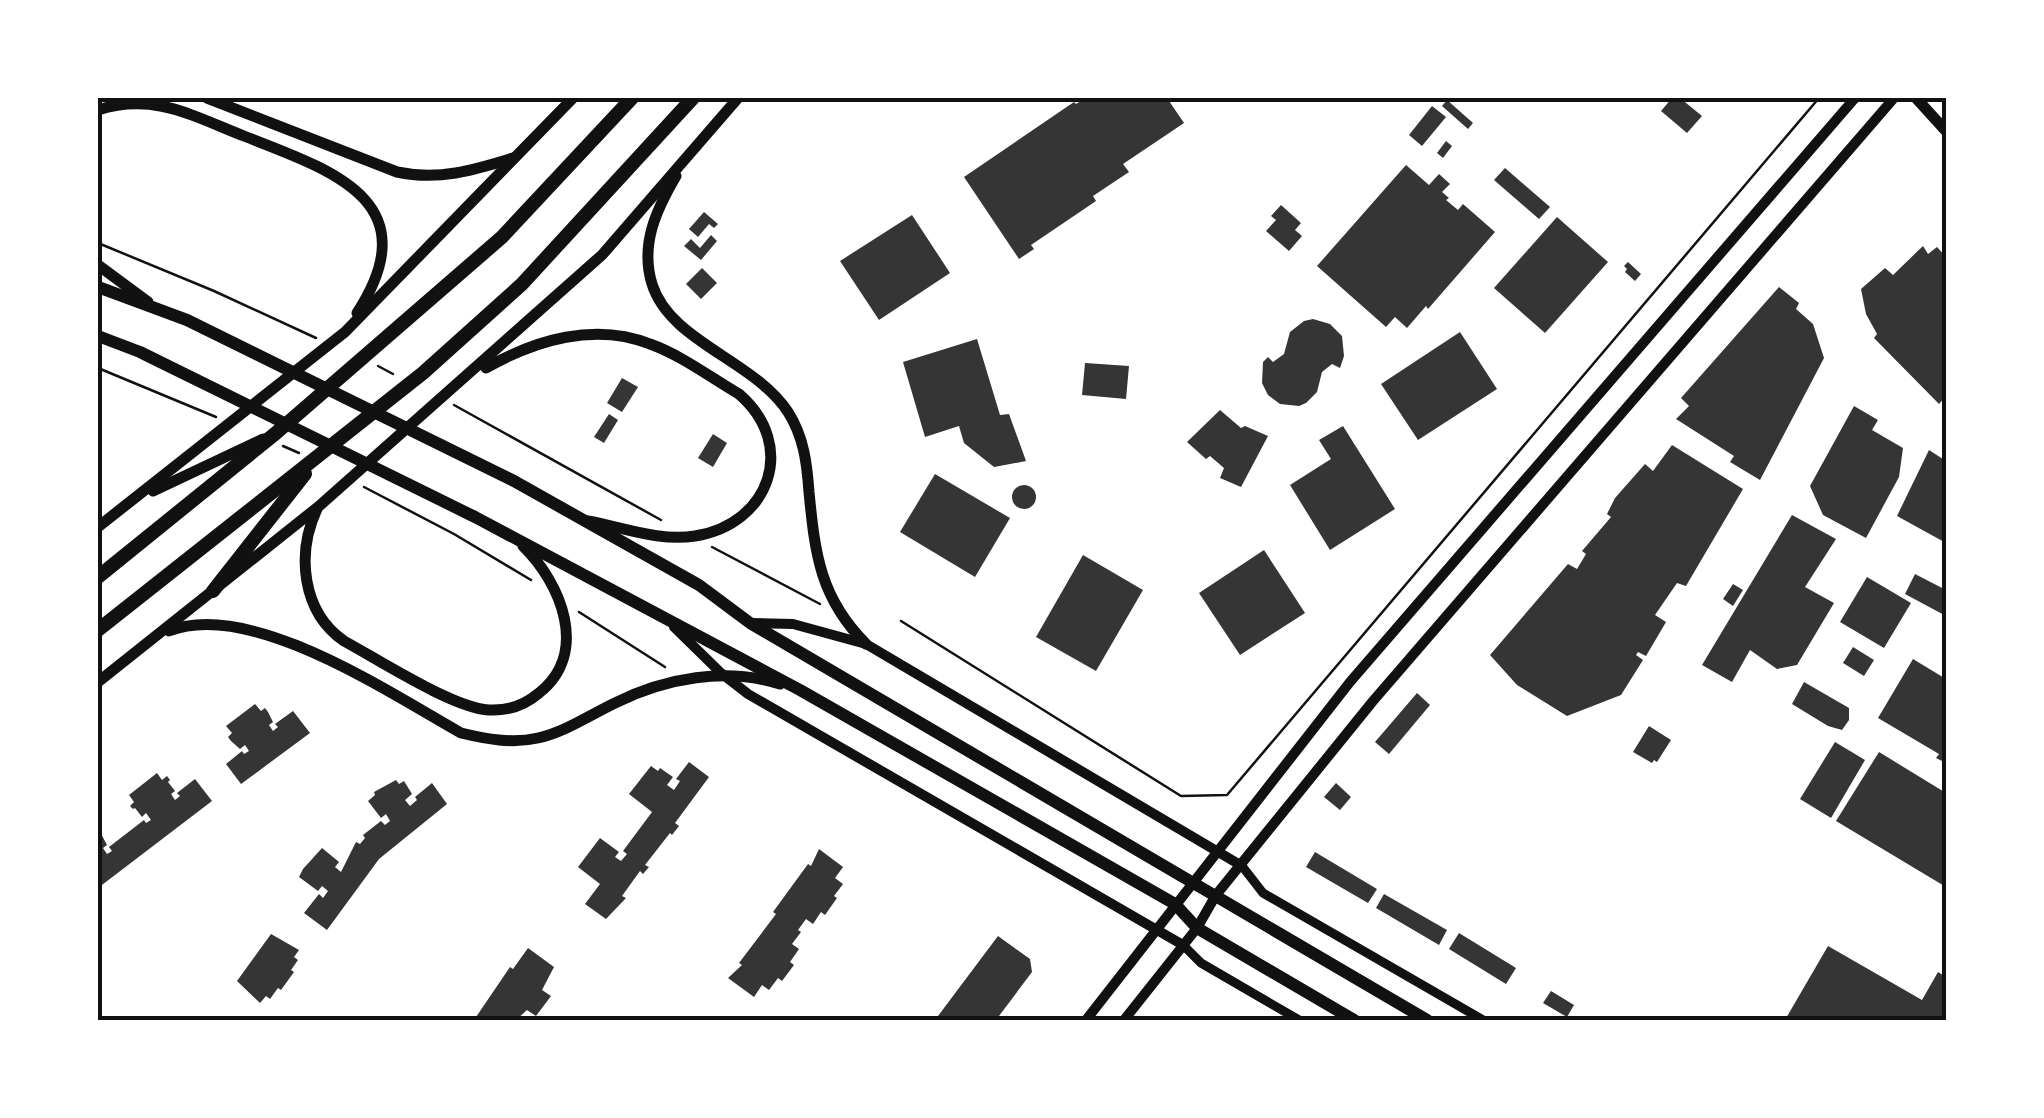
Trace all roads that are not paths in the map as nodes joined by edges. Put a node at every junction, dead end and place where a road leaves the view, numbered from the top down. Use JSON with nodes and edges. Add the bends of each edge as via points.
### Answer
{"nodes":[{"id":1,"x":208,"y":98,"type":"edge"},
{"id":2,"x":573,"y":98,"type":"edge"},
{"id":3,"x":632,"y":98,"type":"edge"},
{"id":4,"x":694,"y":98,"type":"edge"},
{"id":5,"x":738,"y":98,"type":"edge"},
{"id":6,"x":1855,"y":98,"type":"edge"},
{"id":7,"x":1894,"y":98,"type":"edge"},
{"id":8,"x":1916,"y":98,"type":"edge"},
{"id":9,"x":98,"y":110,"type":"edge"},
{"id":10,"x":1946,"y":131,"type":"edge"},
{"id":11,"x":692,"y":148,"type":"junction"},
{"id":12,"x":518,"y":156,"type":"junction"},
{"id":13,"x":98,"y":265,"type":"edge"},
{"id":14,"x":98,"y":287,"type":"edge"},
{"id":15,"x":164,"y":314,"type":"junction"},
{"id":16,"x":344,"y":332,"type":"junction"},
{"id":17,"x":98,"y":336,"type":"edge"},
{"id":18,"x":464,"y":380,"type":"junction"},
{"id":19,"x":276,"y":438,"type":"junction"},
{"id":20,"x":315,"y":458,"type":"junction"},
{"id":21,"x":133,"y":500,"type":"junction"},
{"id":22,"x":318,"y":507,"type":"junction"},
{"id":23,"x":584,"y":520,"type":"junction"},
{"id":24,"x":98,"y":527,"type":"edge"},
{"id":25,"x":520,"y":542,"type":"junction"},
{"id":26,"x":98,"y":577,"type":"edge"},
{"id":27,"x":213,"y":591,"type":"junction"},
{"id":28,"x":665,"y":620,"type":"junction"},
{"id":29,"x":750,"y":622,"type":"junction"},
{"id":30,"x":98,"y":630,"type":"edge"},
{"id":31,"x":156,"y":636,"type":"junction"},
{"id":32,"x":866,"y":644,"type":"junction"},
{"id":33,"x":724,"y":676,"type":"junction"},
{"id":34,"x":98,"y":682,"type":"edge"},
{"id":35,"x":800,"y":690,"type":"junction"},
{"id":36,"x":1217,"y":851,"type":"junction"},
{"id":37,"x":1242,"y":866,"type":"junction"},
{"id":38,"x":1193,"y":882,"type":"junction"},
{"id":39,"x":1216,"y":896,"type":"junction"},
{"id":40,"x":1175,"y":904,"type":"junction"},
{"id":41,"x":1197,"y":928,"type":"junction"},
{"id":42,"x":1156,"y":930,"type":"junction"},
{"id":43,"x":1183,"y":945,"type":"junction"},
{"id":44,"x":1086,"y":1020,"type":"edge"},
{"id":45,"x":1124,"y":1020,"type":"edge"},
{"id":46,"x":1299,"y":1020,"type":"edge"},
{"id":47,"x":1354,"y":1020,"type":"edge"},
{"id":48,"x":1426,"y":1020,"type":"edge"},
{"id":49,"x":1483,"y":1020,"type":"edge"}],
"edges":[{"from":1,"to":12,"type":"main road","via":[[397,172],[466,173]]},
{"from":2,"to":12,"type":"main road"},
{"from":3,"to":19,"type":"highway","via":[[502,237]]},
{"from":4,"to":20,"type":"highway","via":[[522,284]]},
{"from":5,"to":11,"type":"main road"},
{"from":6,"to":36,"type":"street","via":[[1350,682]]},
{"from":7,"to":37,"type":"street","via":[[1373,700]]},
{"from":8,"to":10,"type":"main road"},
{"from":9,"to":16,"type":"main road","via":[[135,101],[168,107],[320,165],[357,189],[375,214],[383,253],[376,281]]},
{"from":11,"to":18,"type":"main road","via":[[602,255]]},
{"from":11,"to":32,"type":"main road","via":[[652,222],[653,290],[677,323],[759,379],[790,414],[805,451],[820,567],[833,606]]},
{"from":12,"to":16,"type":"main road"},
{"from":13,"to":15,"type":"main road"},
{"from":14,"to":15,"type":"main road"},
{"from":15,"to":23,"type":"main road","via":[[514,480]]},
{"from":16,"to":21,"type":"main road"},
{"from":17,"to":25,"type":"main road"},
{"from":18,"to":22,"type":"main road"},
{"from":18,"to":23,"type":"main road","via":[[554,338],[600,334],[652,344],[751,404],[767,434],[770,469],[766,487],[741,518],[683,538]]},
{"from":19,"to":21,"type":"main road"},
{"from":19,"to":26,"type":"highway"},
{"from":20,"to":27,"type":"highway"},
{"from":20,"to":30,"type":"highway"},
{"from":21,"to":24,"type":"main road"},
{"from":22,"to":25,"type":"main road","via":[[304,564],[311,599],[326,626],[478,709],[504,710],[532,699],[554,678],[565,652],[559,596]]},
{"from":22,"to":27,"type":"main road"},
{"from":23,"to":29,"type":"main road","via":[[700,585]]},
{"from":25,"to":28,"type":"main road"},
{"from":27,"to":31,"type":"main road"},
{"from":28,"to":33,"type":"street"},
{"from":28,"to":35,"type":"main road"},
{"from":29,"to":32,"type":"street","via":[[792,624]]},
{"from":29,"to":38,"type":"main road"},
{"from":31,"to":33,"type":"main road","via":[[196,625],[269,634],[462,734],[486,740],[536,739],[638,692]]},
{"from":31,"to":34,"type":"main road"},
{"from":32,"to":36,"type":"street"},
{"from":33,"to":35,"type":"main road"},
{"from":33,"to":42,"type":"street"},
{"from":35,"to":40,"type":"main road"},
{"from":36,"to":37,"type":"street"},
{"from":36,"to":38,"type":"street"},
{"from":37,"to":39,"type":"street"},
{"from":37,"to":49,"type":"street","via":[[1263,892]]},
{"from":38,"to":39,"type":"main road"},
{"from":38,"to":40,"type":"street"},
{"from":39,"to":41,"type":"street"},
{"from":39,"to":48,"type":"main road"},
{"from":40,"to":41,"type":"main road"},
{"from":40,"to":42,"type":"street"},
{"from":41,"to":43,"type":"street"},
{"from":41,"to":47,"type":"main road"},
{"from":42,"to":43,"type":"street"},
{"from":42,"to":44,"type":"street"},
{"from":43,"to":45,"type":"street"},
{"from":43,"to":46,"type":"street","via":[[1200,963]]}]}
